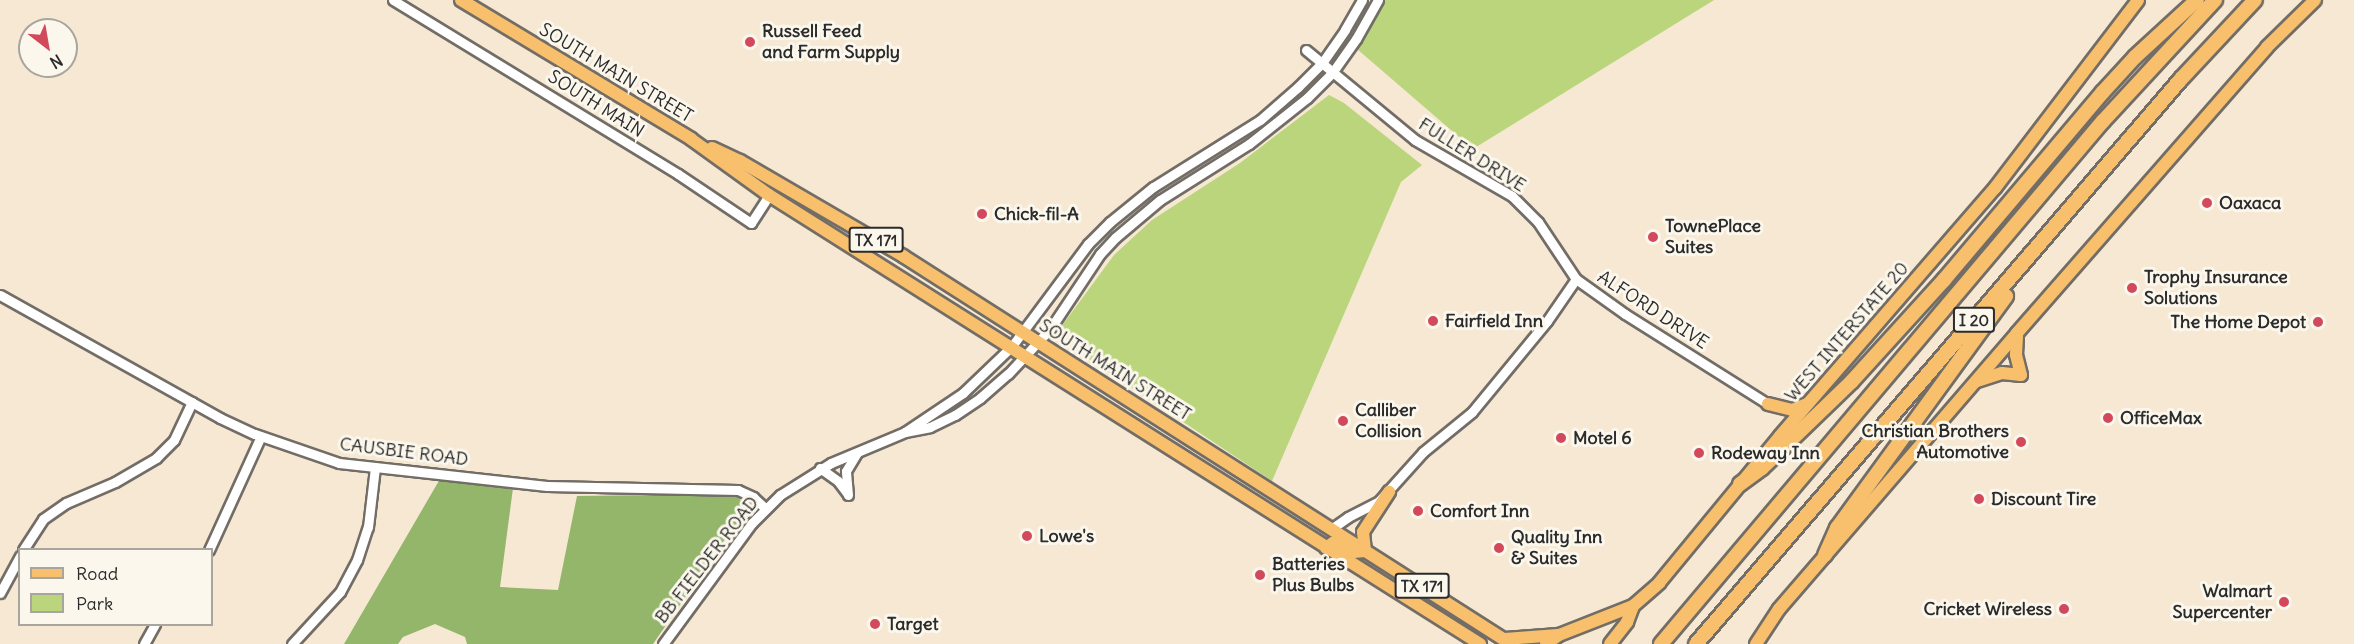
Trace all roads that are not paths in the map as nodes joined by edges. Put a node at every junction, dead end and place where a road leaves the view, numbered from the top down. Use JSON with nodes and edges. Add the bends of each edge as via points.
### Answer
{"nodes":[{"id":1,"x":393,"y":0,"type":"edge"},
{"id":2,"x":461,"y":0,"type":"edge"},
{"id":3,"x":1362,"y":0,"type":"edge"},
{"id":4,"x":1377,"y":0,"type":"edge"},
{"id":5,"x":2138,"y":0,"type":"edge"},
{"id":6,"x":2197,"y":0,"type":"edge"},
{"id":7,"x":2215,"y":0,"type":"edge"},
{"id":8,"x":2255,"y":0,"type":"edge"},
{"id":9,"x":2315,"y":0,"type":"edge"},
{"id":10,"x":1306,"y":50,"type":"dead end"},
{"id":11,"x":1322,"y":63,"type":"junction"},
{"id":12,"x":1332,"y":73,"type":"junction"},
{"id":13,"x":691,"y":139,"type":"junction"},
{"id":14,"x":769,"y":195,"type":"junction"},
{"id":15,"x":2039,"y":244,"type":"junction"},
{"id":16,"x":1576,"y":279,"type":"junction"},
{"id":17,"x":0,"y":295,"type":"edge"},
{"id":18,"x":1022,"y":333,"type":"junction"},
{"id":19,"x":2017,"y":333,"type":"junction"},
{"id":20,"x":1038,"y":342,"type":"junction"},
{"id":21,"x":1012,"y":346,"type":"junction"},
{"id":22,"x":1026,"y":356,"type":"junction"},
{"id":23,"x":1976,"y":381,"type":"junction"},
{"id":24,"x":192,"y":402,"type":"junction"},
{"id":25,"x":1768,"y":404,"type":"junction"},
{"id":26,"x":1808,"y":404,"type":"junction"},
{"id":27,"x":905,"y":432,"type":"junction"},
{"id":28,"x":261,"y":436,"type":"junction"},
{"id":29,"x":1780,"y":436,"type":"junction"},
{"id":30,"x":866,"y":447,"type":"junction"},
{"id":31,"x":375,"y":467,"type":"junction"},
{"id":32,"x":820,"y":468,"type":"junction"},
{"id":33,"x":1740,"y":484,"type":"junction"},
{"id":34,"x":1389,"y":492,"type":"junction"},
{"id":35,"x":765,"y":508,"type":"junction"},
{"id":36,"x":1291,"y":526,"type":"junction"},
{"id":37,"x":1331,"y":529,"type":"junction"},
{"id":38,"x":24,"y":548,"type":"edge"},
{"id":39,"x":209,"y":548,"type":"edge"},
{"id":40,"x":1326,"y":548,"type":"junction"},
{"id":41,"x":1365,"y":551,"type":"junction"},
{"id":42,"x":1825,"y":555,"type":"junction"},
{"id":43,"x":18,"y":560,"type":"edge"},
{"id":44,"x":0,"y":593,"type":"edge"},
{"id":45,"x":1633,"y":606,"type":"junction"},
{"id":46,"x":154,"y":626,"type":"edge"},
{"id":47,"x":1559,"y":634,"type":"junction"},
{"id":48,"x":1613,"y":639,"type":"edge"},
{"id":49,"x":1508,"y":642,"type":"edge"},
{"id":50,"x":144,"y":644,"type":"edge"},
{"id":51,"x":292,"y":644,"type":"edge"},
{"id":52,"x":663,"y":644,"type":"edge"},
{"id":53,"x":1480,"y":644,"type":"edge"},
{"id":54,"x":1546,"y":644,"type":"edge"},
{"id":55,"x":1661,"y":644,"type":"edge"},
{"id":56,"x":1696,"y":644,"type":"edge"},
{"id":57,"x":1756,"y":644,"type":"edge"}],
"edges":[{"from":1,"to":14,"type":"street","name":"SOUTH MAIN","via":[[751,223]]},
{"from":2,"to":13,"type":"main road","name":"SOUTH MAIN STREET","number":"TX 171"},
{"from":3,"to":11,"type":"street"},
{"from":4,"to":12,"type":"street"},
{"from":5,"to":26,"type":"main road","name":"WEST INTERSTATE 20","via":[[1995,188]]},
{"from":6,"to":33,"type":"highway","via":[[2102,93],[1944,280],[1852,381],[1762,468]]},
{"from":7,"to":55,"type":"highway","number":"I 20","via":[[2103,121]]},
{"from":8,"to":15,"type":"highway","number":"I 20"},
{"from":9,"to":19,"type":"main road","via":[[2267,47]]},
{"from":10,"to":11,"type":"street","name":"FULLER DRIVE"},
{"from":11,"to":12,"type":"street","name":"FULLER DRIVE"},
{"from":11,"to":18,"type":"street","via":[[1269,113],[1153,187],[1110,222],[1088,244]]},
{"from":12,"to":16,"type":"street","name":"FULLER DRIVE","via":[[1414,140],[1512,196],[1538,222]]},
{"from":12,"to":20,"type":"street","via":[[1267,131],[1132,221],[1100,254]]},
{"from":13,"to":14,"type":"main road","name":"SOUTH MAIN STREET","number":"TX 171"},
{"from":13,"to":18,"type":"main road","name":"SOUTH MAIN STREET","number":"TX 171","via":[[740,161],[903,255]]},
{"from":14,"to":21,"type":"main road","name":"SOUTH MAIN STREET","number":"TX 171"},
{"from":15,"to":42,"type":"highway","via":[[2032,265],[1908,428],[1837,528]]},
{"from":15,"to":56,"type":"highway","number":"I 20"},
{"from":16,"to":25,"type":"street","name":"ALFORD DRIVE"},
{"from":16,"to":34,"type":"street","name":"ALFORD DRIVE","via":[[1547,321],[1472,412],[1423,452]]},
{"from":17,"to":24,"type":"street","name":"CAUSBIE ROAD"},
{"from":18,"to":20,"type":"main road","name":"SOUTH MAIN STREET","number":"TX 171"},
{"from":18,"to":21,"type":"street"},
{"from":19,"to":23,"type":"main road"},
{"from":19,"to":23,"type":"main road","via":[[2016,355],[2021,375],[2002,373]]},
{"from":20,"to":22,"type":"street"},
{"from":20,"to":37,"type":"main road","name":"SOUTH MAIN STREET","number":"TX 171"},
{"from":21,"to":22,"type":"main road","name":"SOUTH MAIN STREET","number":"TX 171"},
{"from":21,"to":27,"type":"street","via":[[963,393]]},
{"from":22,"to":27,"type":"street","via":[[955,415],[930,427]]},
{"from":22,"to":36,"type":"main road","name":"SOUTH MAIN STREET","number":"TX 171"},
{"from":23,"to":42,"type":"main road"},
{"from":24,"to":28,"type":"street","name":"CAUSBIE ROAD"},
{"from":24,"to":38,"type":"street","via":[[174,440],[156,458],[115,482],[66,503],[43,519]]},
{"from":25,"to":26,"type":"main road","via":[[1792,410]]},
{"from":25,"to":29,"type":"main road","via":[[1781,421]]},
{"from":26,"to":29,"type":"main road","name":"WEST INTERSTATE 20"},
{"from":27,"to":30,"type":"street","name":"BB FIELDER ROAD"},
{"from":28,"to":31,"type":"street","name":"CAUSBIE ROAD","via":[[339,463]]},
{"from":28,"to":39,"type":"street"},
{"from":29,"to":33,"type":"main road","name":"WEST INTERSTATE 20"},
{"from":30,"to":32,"type":"street","name":"BB FIELDER ROAD"},
{"from":30,"to":32,"type":"street","via":[[849,462],[845,478],[848,495],[838,481]]},
{"from":31,"to":35,"type":"street","name":"CAUSBIE ROAD","via":[[547,486],[738,490]]},
{"from":31,"to":51,"type":"street","via":[[368,527],[357,560],[340,592]]},
{"from":32,"to":35,"type":"street","name":"BB FIELDER ROAD"},
{"from":33,"to":45,"type":"main road","name":"WEST INTERSTATE 20","via":[[1659,583]]},
{"from":34,"to":37,"type":"street","name":"ALFORD DRIVE"},
{"from":34,"to":41,"type":"main road","via":[[1363,532]]},
{"from":35,"to":52,"type":"street","name":"BB FIELDER ROAD"},
{"from":36,"to":37,"type":"main road"},
{"from":36,"to":40,"type":"main road","name":"SOUTH MAIN STREET","number":"TX 171"},
{"from":37,"to":41,"type":"main road","name":"SOUTH MAIN STREET","number":"TX 171"},
{"from":40,"to":41,"type":"main road","via":[[1333,543],[1353,552]]},
{"from":40,"to":53,"type":"main road","name":"SOUTH MAIN STREET","number":"TX 171"},
{"from":41,"to":49,"type":"main road","name":"SOUTH MAIN STREET","number":"TX 171"},
{"from":42,"to":57,"type":"main road","via":[[1779,609]]},
{"from":43,"to":44,"type":"street"},
{"from":45,"to":47,"type":"main road","name":"WEST INTERSTATE 20"},
{"from":45,"to":48,"type":"main road","via":[[1627,622]]},
{"from":46,"to":50,"type":"street"},
{"from":47,"to":49,"type":"main road"},
{"from":47,"to":54,"type":"main road","name":"WEST INTERSTATE 20"}]}
